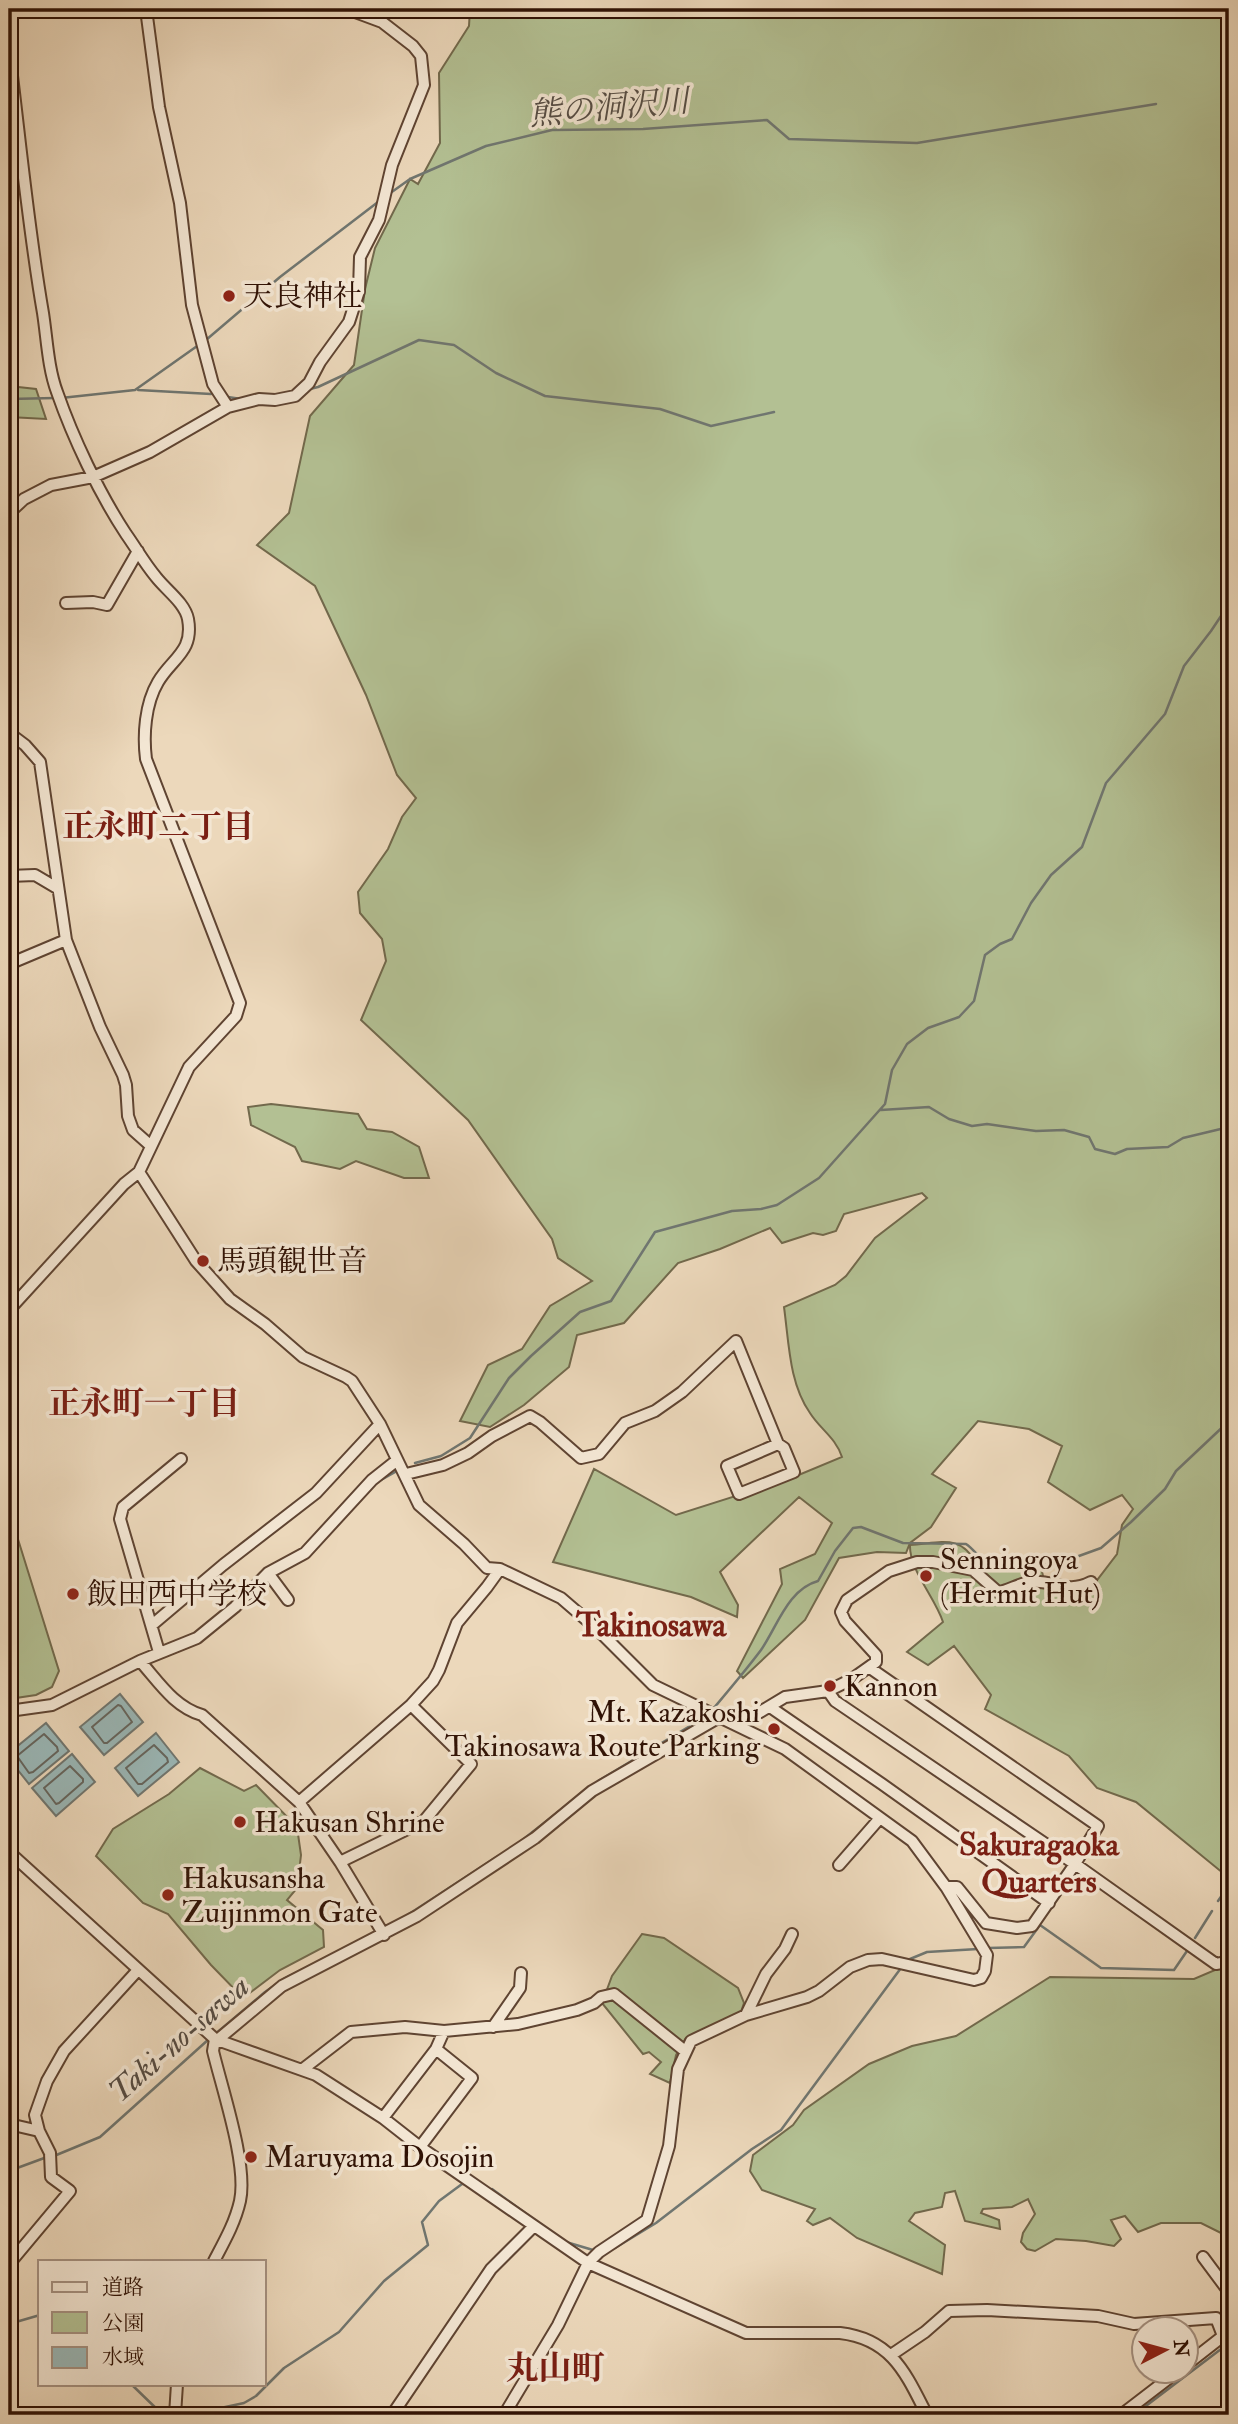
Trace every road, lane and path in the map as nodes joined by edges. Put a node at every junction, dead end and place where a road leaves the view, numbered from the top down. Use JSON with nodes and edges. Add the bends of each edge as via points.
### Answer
{"nodes":[{"id":1,"x":146,"y":9,"type":"edge"},
{"id":2,"x":347,"y":9,"type":"edge"},
{"id":3,"x":9,"y":51,"type":"edge"},
{"id":4,"x":228,"y":407,"type":"junction"},
{"id":5,"x":93,"y":477,"type":"junction"},
{"id":6,"x":9,"y":513,"type":"edge"},
{"id":7,"x":138,"y":551,"type":"junction"},
{"id":8,"x":66,"y":603,"type":"dead end"},
{"id":9,"x":9,"y":733,"type":"edge"},
{"id":10,"x":9,"y":876,"type":"edge"},
{"id":11,"x":57,"y":888,"type":"junction"},
{"id":12,"x":66,"y":940,"type":"junction"},
{"id":13,"x":9,"y":964,"type":"edge"},
{"id":14,"x":151,"y":1146,"type":"junction"},
{"id":15,"x":139,"y":1172,"type":"junction"},
{"id":16,"x":9,"y":1311,"type":"edge"},
{"id":17,"x":380,"y":1424,"type":"junction"},
{"id":18,"x":778,"y":1444,"type":"junction"},
{"id":19,"x":181,"y":1458,"type":"dead end"},
{"id":20,"x":397,"y":1461,"type":"junction"},
{"id":21,"x":406,"y":1474,"type":"junction"},
{"id":22,"x":500,"y":1569,"type":"junction"},
{"id":23,"x":268,"y":1573,"type":"junction"},
{"id":24,"x":1091,"y":1582,"type":"dead end"},
{"id":25,"x":288,"y":1600,"type":"dead end"},
{"id":26,"x":152,"y":1625,"type":"junction"},
{"id":27,"x":159,"y":1652,"type":"junction"},
{"id":28,"x":140,"y":1661,"type":"junction"},
{"id":29,"x":870,"y":1668,"type":"junction"},
{"id":30,"x":828,"y":1691,"type":"junction"},
{"id":31,"x":411,"y":1706,"type":"junction"},
{"id":32,"x":770,"y":1707,"type":"junction"},
{"id":33,"x":9,"y":1711,"type":"edge"},
{"id":34,"x":718,"y":1718,"type":"junction"},
{"id":35,"x":733,"y":1723,"type":"junction"},
{"id":36,"x":299,"y":1802,"type":"junction"},
{"id":37,"x":880,"y":1818,"type":"junction"},
{"id":38,"x":9,"y":1852,"type":"edge"},
{"id":39,"x":340,"y":1862,"type":"junction"},
{"id":40,"x":1075,"y":1864,"type":"junction"},
{"id":41,"x":839,"y":1865,"type":"dead end"},
{"id":42,"x":946,"y":1886,"type":"junction"},
{"id":43,"x":1049,"y":1903,"type":"junction"},
{"id":44,"x":792,"y":1934,"type":"dead end"},
{"id":45,"x":384,"y":1935,"type":"junction"},
{"id":46,"x":1229,"y":1958,"type":"edge"},
{"id":47,"x":138,"y":1970,"type":"junction"},
{"id":48,"x":521,"y":1973,"type":"dead end"},
{"id":49,"x":746,"y":2014,"type":"junction"},
{"id":50,"x":493,"y":2027,"type":"junction"},
{"id":51,"x":444,"y":2031,"type":"junction"},
{"id":52,"x":213,"y":2037,"type":"junction"},
{"id":53,"x":436,"y":2049,"type":"junction"},
{"id":54,"x":685,"y":2051,"type":"junction"},
{"id":55,"x":303,"y":2069,"type":"junction"},
{"id":56,"x":383,"y":2118,"type":"junction"},
{"id":57,"x":9,"y":2124,"type":"edge"},
{"id":58,"x":39,"y":2131,"type":"junction"},
{"id":59,"x":420,"y":2147,"type":"junction"},
{"id":60,"x":534,"y":2226,"type":"junction"},
{"id":61,"x":1203,"y":2257,"type":"dead end"},
{"id":62,"x":215,"y":2260,"type":"edge"},
{"id":63,"x":588,"y":2263,"type":"junction"},
{"id":64,"x":9,"y":2264,"type":"edge"},
{"id":65,"x":1229,"y":2291,"type":"edge"},
{"id":66,"x":1226,"y":2334,"type":"edge"},
{"id":67,"x":1200,"y":2354,"type":"edge"},
{"id":68,"x":891,"y":2355,"type":"junction"},
{"id":69,"x":177,"y":2386,"type":"edge"},
{"id":70,"x":1158,"y":2386,"type":"edge"},
{"id":71,"x":175,"y":2415,"type":"edge"},
{"id":72,"x":392,"y":2415,"type":"edge"},
{"id":73,"x":504,"y":2415,"type":"edge"},
{"id":74,"x":927,"y":2415,"type":"edge"},
{"id":75,"x":1121,"y":2415,"type":"edge"}],
"edges":[{"from":1,"to":4,"type":"street","via":[[159,107],[180,203],[192,305],[213,384]]},
{"from":2,"to":4,"type":"street","via":[[382,22],[413,46],[421,56],[424,85],[392,165],[376,228],[360,257],[359,290],[349,322],[309,383],[295,396]]},
{"from":3,"to":5,"type":"street","via":[[36,272],[56,390]]},
{"from":4,"to":5,"type":"street","via":[[150,452]]},
{"from":5,"to":6,"type":"street","via":[[51,485]]},
{"from":5,"to":7,"type":"street"},
{"from":7,"to":8,"type":"street","via":[[107,605]]},
{"from":7,"to":14,"type":"street","via":[[184,609],[189,632],[187,647],[156,685],[147,716],[146,759],[240,1003],[236,1016],[189,1067]]},
{"from":9,"to":11,"type":"street","via":[[40,762]]},
{"from":10,"to":11,"type":"street","via":[[35,875]]},
{"from":11,"to":12,"type":"street"},
{"from":12,"to":13,"type":"street"},
{"from":12,"to":14,"type":"street","via":[[123,1075],[133,1130]]},
{"from":14,"to":15,"type":"street"},
{"from":15,"to":16,"type":"street"},
{"from":15,"to":17,"type":"street","via":[[196,1261],[230,1299],[303,1357],[346,1377]]},
{"from":17,"to":20,"type":"street"},
{"from":17,"to":26,"type":"street","via":[[316,1493]]},
{"from":18,"to":18,"type":"street","via":[[794,1472],[739,1494],[727,1466]]},
{"from":18,"to":21,"type":"street","via":[[736,1341],[682,1392],[655,1411],[625,1423],[599,1454],[581,1458],[530,1416],[443,1465]]},
{"from":19,"to":26,"type":"street","via":[[122,1507],[120,1519]]},
{"from":20,"to":21,"type":"street"},
{"from":20,"to":23,"type":"street","via":[[372,1480],[305,1553]]},
{"from":21,"to":22,"type":"street","via":[[419,1505],[487,1568]]},
{"from":22,"to":31,"type":"street","via":[[457,1623],[433,1681]]},
{"from":22,"to":34,"type":"street","via":[[561,1598],[653,1685]]},
{"from":23,"to":25,"type":"street"},
{"from":23,"to":27,"type":"street","via":[[197,1638]]},
{"from":24,"to":29,"type":"street","via":[[1071,1589],[1031,1582],[998,1592],[965,1567],[926,1562],[897,1567],[847,1600],[841,1612],[876,1655]]},
{"from":26,"to":27,"type":"street"},
{"from":27,"to":28,"type":"street"},
{"from":28,"to":33,"type":"street","via":[[52,1705]]},
{"from":28,"to":36,"type":"street","via":[[176,1702],[202,1715]]},
{"from":29,"to":30,"type":"street"},
{"from":29,"to":40,"type":"street","via":[[1098,1826]]},
{"from":30,"to":32,"type":"street","via":[[785,1698]]},
{"from":30,"to":40,"type":"street","via":[[835,1701]]},
{"from":31,"to":36,"type":"street"},
{"from":31,"to":39,"type":"street","via":[[471,1763],[424,1821]]},
{"from":32,"to":35,"type":"street"},
{"from":32,"to":43,"type":"street"},
{"from":34,"to":35,"type":"street"},
{"from":34,"to":45,"type":"street","via":[[592,1791],[524,1846]]},
{"from":35,"to":37,"type":"street","via":[[785,1749]]},
{"from":36,"to":39,"type":"street"},
{"from":37,"to":41,"type":"street"},
{"from":37,"to":42,"type":"street","via":[[912,1841]]},
{"from":38,"to":47,"type":"street"},
{"from":39,"to":45,"type":"street"},
{"from":40,"to":43,"type":"street"},
{"from":40,"to":46,"type":"street","via":[[1216,1964]]},
{"from":42,"to":43,"type":"street","via":[[957,1887],[986,1923],[1032,1926]]},
{"from":42,"to":49,"type":"street","via":[[986,1955],[988,1965],[981,1978],[965,1979],[882,1959],[868,1960],[807,1997]]},
{"from":44,"to":49,"type":"street"},
{"from":45,"to":52,"type":"street","via":[[282,1986]]},
{"from":47,"to":52,"type":"street"},
{"from":47,"to":58,"type":"street","via":[[64,2051],[37,2107]]},
{"from":48,"to":50,"type":"street","via":[[520,1988]]},
{"from":49,"to":54,"type":"street","via":[[691,2041]]},
{"from":50,"to":51,"type":"street"},
{"from":50,"to":54,"type":"street","via":[[577,2010],[614,1994]]},
{"from":51,"to":53,"type":"street"},
{"from":51,"to":55,"type":"street","via":[[405,2027],[351,2032]]},
{"from":52,"to":55,"type":"street"},
{"from":52,"to":62,"type":"street","via":[[239,2158],[241,2198]]},
{"from":53,"to":56,"type":"street"},
{"from":53,"to":59,"type":"street","via":[[472,2078]]},
{"from":54,"to":63,"type":"street","via":[[678,2069],[669,2146],[647,2220]]},
{"from":55,"to":56,"type":"street"},
{"from":56,"to":59,"type":"street"},
{"from":57,"to":58,"type":"street"},
{"from":58,"to":64,"type":"street","via":[[51,2156],[51,2177],[70,2191]]},
{"from":59,"to":60,"type":"street"},
{"from":60,"to":63,"type":"street"},
{"from":60,"to":72,"type":"street","via":[[491,2269]]},
{"from":61,"to":65,"type":"street"},
{"from":63,"to":68,"type":"street","via":[[746,2333],[854,2335]]},
{"from":63,"to":73,"type":"street","via":[[558,2325]]},
{"from":66,"to":67,"type":"street"},
{"from":66,"to":68,"type":"street","via":[[1216,2318],[1134,2324],[1098,2316],[949,2311]]},
{"from":68,"to":74,"type":"street"},
{"from":69,"to":71,"type":"street"},
{"from":70,"to":75,"type":"street"}]}
